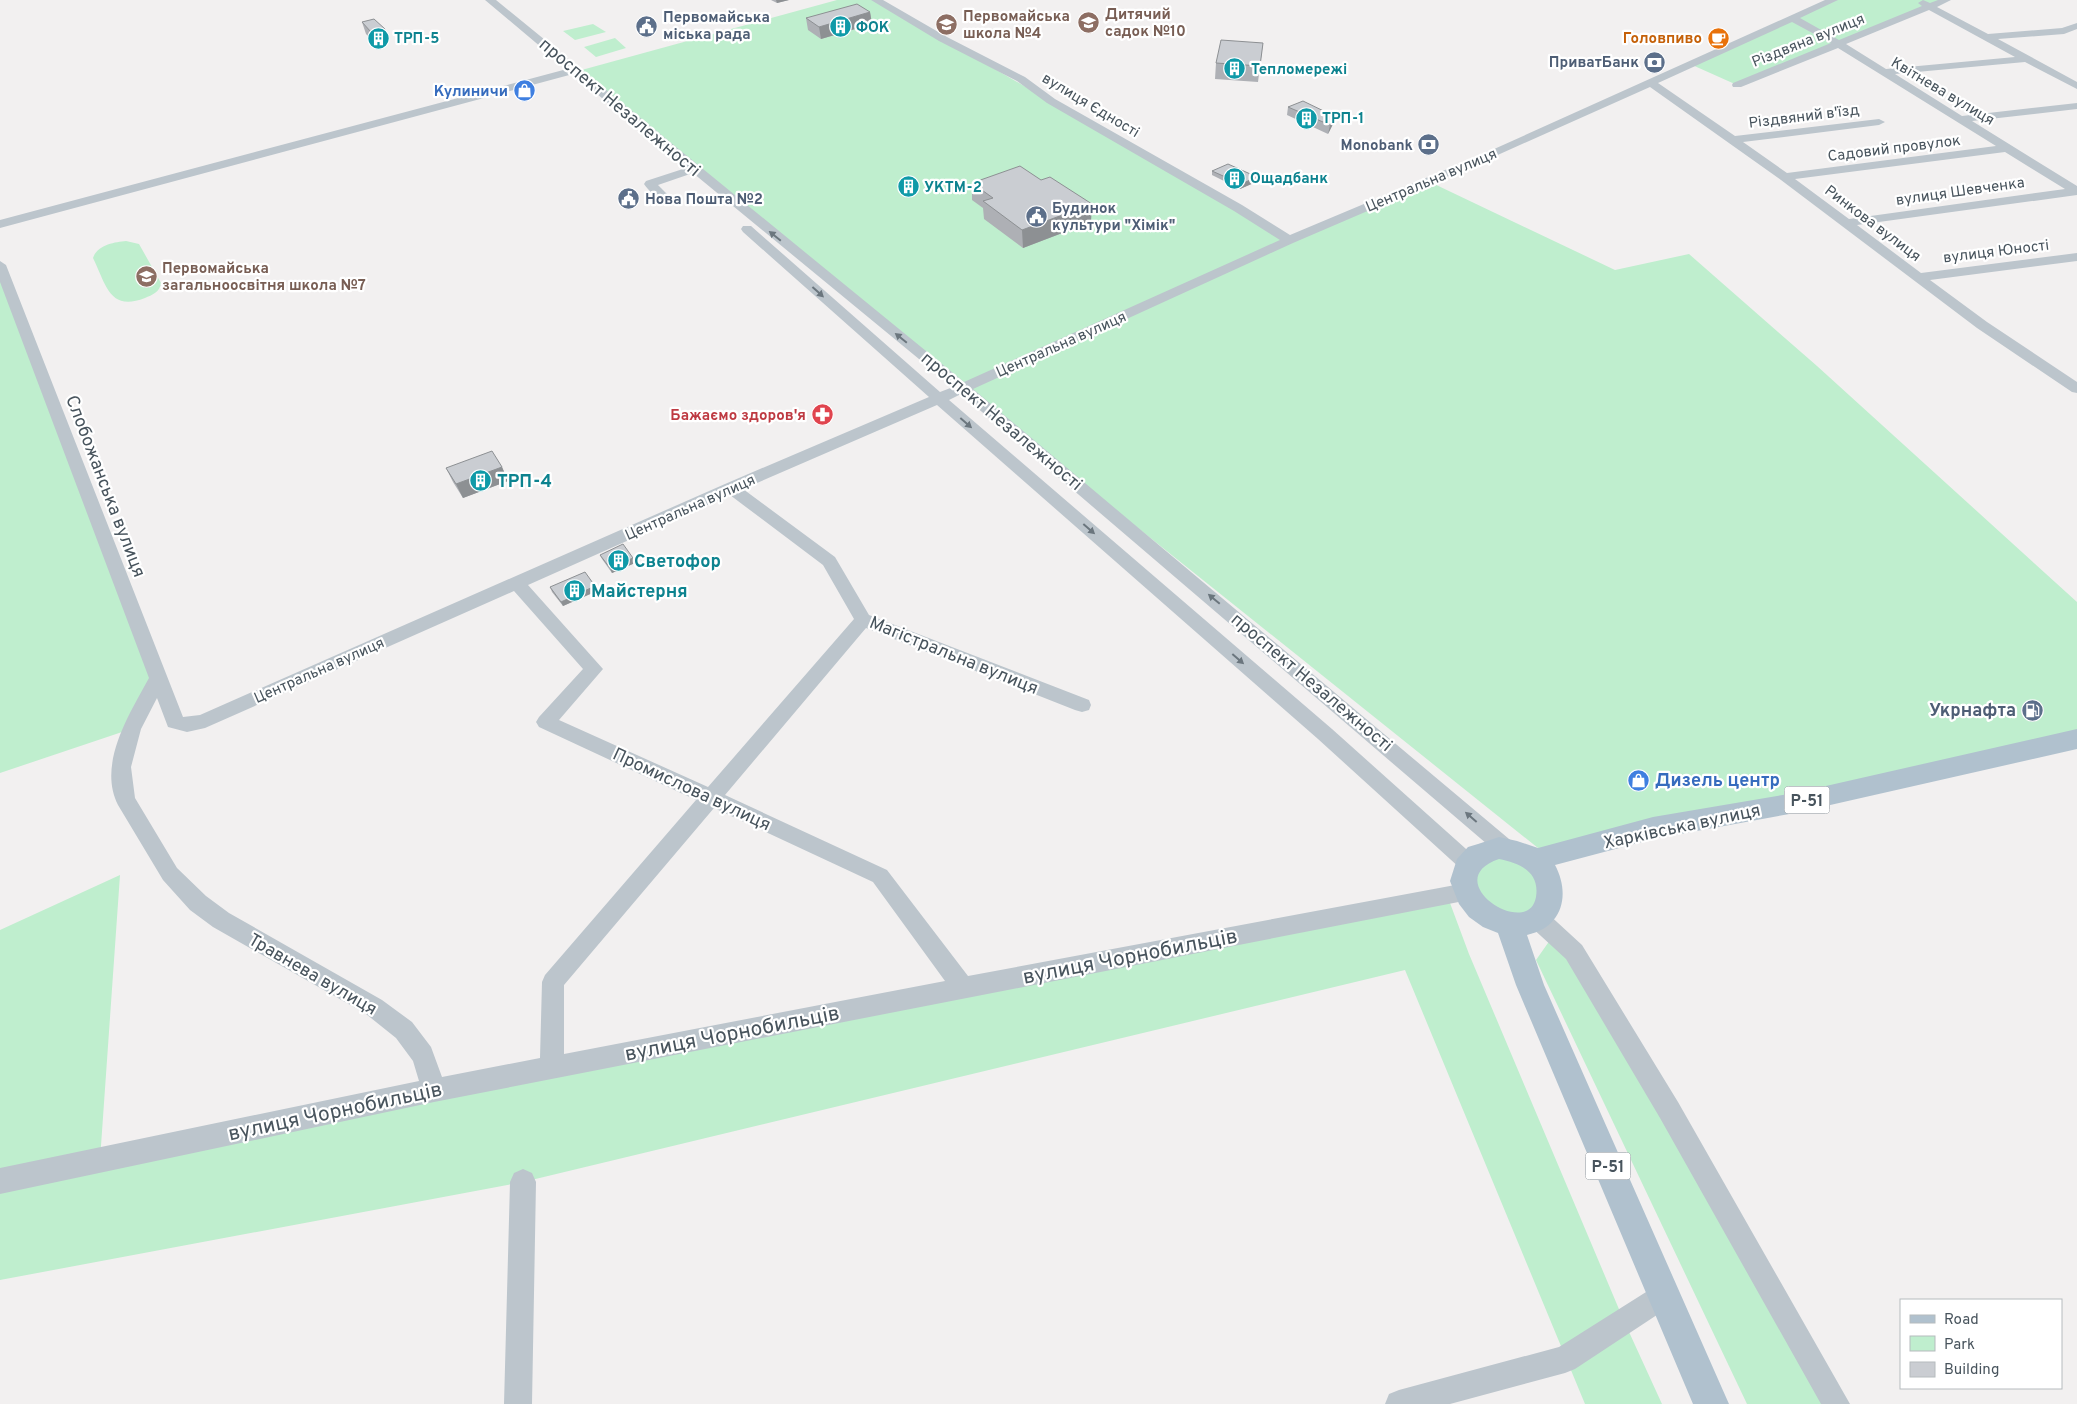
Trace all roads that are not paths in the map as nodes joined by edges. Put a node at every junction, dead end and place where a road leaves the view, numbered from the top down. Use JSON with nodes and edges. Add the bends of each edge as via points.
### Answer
{"nodes":[{"id":1,"x":474,"y":0,"type":"edge"},
{"id":2,"x":490,"y":0,"type":"edge"},
{"id":3,"x":876,"y":0,"type":"edge"},
{"id":4,"x":1918,"y":0,"type":"edge"},
{"id":5,"x":1946,"y":0,"type":"edge"},
{"id":6,"x":1826,"y":1,"type":"edge"},
{"id":7,"x":1931,"y":7,"type":"junction"},
{"id":8,"x":1792,"y":18,"type":"junction"},
{"id":9,"x":2077,"y":26,"type":"edge"},
{"id":10,"x":1988,"y":37,"type":"junction"},
{"id":11,"x":1839,"y":44,"type":"junction"},
{"id":12,"x":2028,"y":60,"type":"junction"},
{"id":13,"x":572,"y":71,"type":"junction"},
{"id":14,"x":1882,"y":72,"type":"junction"},
{"id":15,"x":1650,"y":82,"type":"junction"},
{"id":16,"x":1737,"y":85,"type":"dead end"},
{"id":17,"x":2077,"y":86,"type":"edge"},
{"id":18,"x":2077,"y":106,"type":"edge"},
{"id":19,"x":1960,"y":119,"type":"junction"},
{"id":20,"x":1879,"y":122,"type":"dead end"},
{"id":21,"x":1733,"y":140,"type":"junction"},
{"id":22,"x":2008,"y":148,"type":"junction"},
{"id":23,"x":688,"y":171,"type":"junction"},
{"id":24,"x":1785,"y":177,"type":"junction"},
{"id":25,"x":2077,"y":191,"type":"edge"},
{"id":26,"x":662,"y":194,"type":"dead end"},
{"id":27,"x":1847,"y":223,"type":"junction"},
{"id":28,"x":0,"y":224,"type":"edge"},
{"id":29,"x":1289,"y":240,"type":"junction"},
{"id":30,"x":2077,"y":257,"type":"edge"},
{"id":31,"x":0,"y":265,"type":"edge"},
{"id":32,"x":1919,"y":277,"type":"junction"},
{"id":33,"x":963,"y":388,"type":"junction"},
{"id":34,"x":2077,"y":389,"type":"edge"},
{"id":35,"x":939,"y":399,"type":"junction"},
{"id":36,"x":730,"y":488,"type":"junction"},
{"id":37,"x":517,"y":583,"type":"junction"},
{"id":38,"x":863,"y":620,"type":"junction"},
{"id":39,"x":158,"y":678,"type":"junction"},
{"id":40,"x":1082,"y":705,"type":"dead end"},
{"id":41,"x":175,"y":722,"type":"joint"},
{"id":42,"x":2077,"y":739,"type":"edge"},
{"id":43,"x":710,"y":797,"type":"junction"},
{"id":44,"x":1508,"y":850,"type":"junction"},
{"id":45,"x":1537,"y":861,"type":"junction"},
{"id":46,"x":1468,"y":863,"type":"junction"},
{"id":47,"x":1466,"y":892,"type":"junction"},
{"id":48,"x":1524,"y":922,"type":"junction"},
{"id":49,"x":964,"y":988,"type":"junction"},
{"id":50,"x":552,"y":1067,"type":"junction"},
{"id":51,"x":434,"y":1090,"type":"junction"},
{"id":52,"x":0,"y":1181,"type":"edge"},
{"id":53,"x":523,"y":1182,"type":"dead end"},
{"id":54,"x":1663,"y":1296,"type":"junction"},
{"id":55,"x":518,"y":1404,"type":"edge"},
{"id":56,"x":1399,"y":1404,"type":"edge"},
{"id":57,"x":1710,"y":1404,"type":"edge"},
{"id":58,"x":1836,"y":1404,"type":"edge"}],
"edges":[{"from":1,"to":13,"type":"street","name":"проспект Незалежності"},
{"from":2,"to":13,"type":"street","name":"проспект Незалежності"},
{"from":3,"to":29,"type":"street","name":"вулиця Єдності","via":[[1021,79],[1051,101]]},
{"from":4,"to":7,"type":"street"},
{"from":5,"to":7,"type":"street","name":"Різдвяна вулиця"},
{"from":6,"to":8,"type":"street","name":"Центральна вулиця"},
{"from":7,"to":10,"type":"street"},
{"from":7,"to":11,"type":"street","name":"Різдвяна вулиця"},
{"from":8,"to":11,"type":"street","name":"Квітнева вулиця"},
{"from":8,"to":15,"type":"street","name":"Центральна вулиця"},
{"from":9,"to":10,"type":"street","via":[[2064,31]]},
{"from":10,"to":12,"type":"street"},
{"from":11,"to":14,"type":"street","name":"Квітнева вулиця"},
{"from":11,"to":16,"type":"street","name":"Різдвяна вулиця"},
{"from":12,"to":14,"type":"street"},
{"from":12,"to":17,"type":"street"},
{"from":13,"to":23,"type":"street","name":"проспект Незалежності"},
{"from":13,"to":28,"type":"street"},
{"from":14,"to":19,"type":"street","name":"Квітнева вулиця"},
{"from":15,"to":21,"type":"street","name":"Ринкова вулиця"},
{"from":15,"to":29,"type":"street","name":"Центральна вулиця","via":[[1479,160]]},
{"from":18,"to":19,"type":"street"},
{"from":19,"to":22,"type":"street","name":"Квітнева вулиця"},
{"from":20,"to":21,"type":"street","name":"Різдвяний в'їзд"},
{"from":21,"to":24,"type":"street","name":"Ринкова вулиця"},
{"from":22,"to":24,"type":"street","name":"Садовий провулок"},
{"from":22,"to":25,"type":"street","name":"Квітнева вулиця"},
{"from":23,"to":26,"type":"street","via":[[650,184]]},
{"from":33,"to":23,"type":"street","name":"проспект Незалежності","one_way":true},
{"from":23,"to":35,"type":"street","name":"проспект Незалежності","one_way":true,"via":[[748,230]]},
{"from":24,"to":27,"type":"street","name":"Ринкова вулиця"},
{"from":25,"to":27,"type":"street","name":"вулиця Шевченка"},
{"from":27,"to":32,"type":"street","name":"Ринкова вулиця"},
{"from":29,"to":33,"type":"street","name":"Центральна вулиця"},
{"from":30,"to":32,"type":"street","name":"вулиця Юності"},
{"from":31,"to":39,"type":"street","name":"Слобожанська вулиця"},
{"from":32,"to":34,"type":"street","name":"Ринкова вулиця","via":[[1982,325]]},
{"from":33,"to":35,"type":"street","name":"Центральна вулиця"},
{"from":44,"to":33,"type":"street","name":"проспект Незалежності","one_way":true},
{"from":35,"to":36,"type":"street","name":"Центральна вулиця"},
{"from":35,"to":46,"type":"street","name":"проспект Незалежності","one_way":true,"via":[[1318,728]]},
{"from":36,"to":37,"type":"street","name":"Центральна вулиця"},
{"from":36,"to":38,"type":"street","name":"Магістральна вулиця","via":[[830,561]]},
{"from":37,"to":41,"type":"street","name":"Центральна вулиця","via":[[205,721],[190,725]]},
{"from":37,"to":43,"type":"street","name":"Промислова вулиця","via":[[594,669],[546,722]]},
{"from":38,"to":40,"type":"street","name":"Магістральна вулиця"},
{"from":38,"to":43,"type":"street"},
{"from":39,"to":41,"type":"street","name":"Слобожанська вулиця"},
{"from":39,"to":51,"type":"street","name":"Травнева вулиця","via":[[131,729],[121,767],[125,799],[170,874],[198,903],[222,920],[374,1007],[404,1030],[423,1055]]},
{"from":42,"to":45,"type":"main road","name":"Харківська вулиця","number":"Р-51","via":[[1795,803],[1653,828]]},
{"from":43,"to":49,"type":"street","name":"Промислова вулиця","via":[[880,876]]},
{"from":43,"to":50,"type":"street","via":[[553,982]]},
{"from":44,"to":45,"type":"main road"},
{"from":44,"to":46,"type":"main road","via":[[1486,850]]},
{"from":45,"to":48,"type":"main road","via":[[1547,878],[1550,900],[1543,914]]},
{"from":46,"to":47,"type":"main road","via":[[1462,878]]},
{"from":47,"to":48,"type":"main road","via":[[1480,910],[1495,921]]},
{"from":47,"to":49,"type":"street","name":"вулиця Чорнобильців"},
{"from":48,"to":54,"type":"main road","number":"Р-51","via":[[1530,985]]},
{"from":48,"to":58,"type":"street","via":[[1574,952],[1669,1110]]},
{"from":49,"to":50,"type":"street","name":"вулиця Чорнобильців"},
{"from":50,"to":51,"type":"street","name":"вулиця Чорнобильців"},
{"from":51,"to":52,"type":"street","name":"вулиця Чорнобильців"},
{"from":53,"to":55,"type":"street"},
{"from":54,"to":56,"type":"street","via":[[1566,1359]]},
{"from":54,"to":57,"type":"main road","number":"Р-51"}]}
